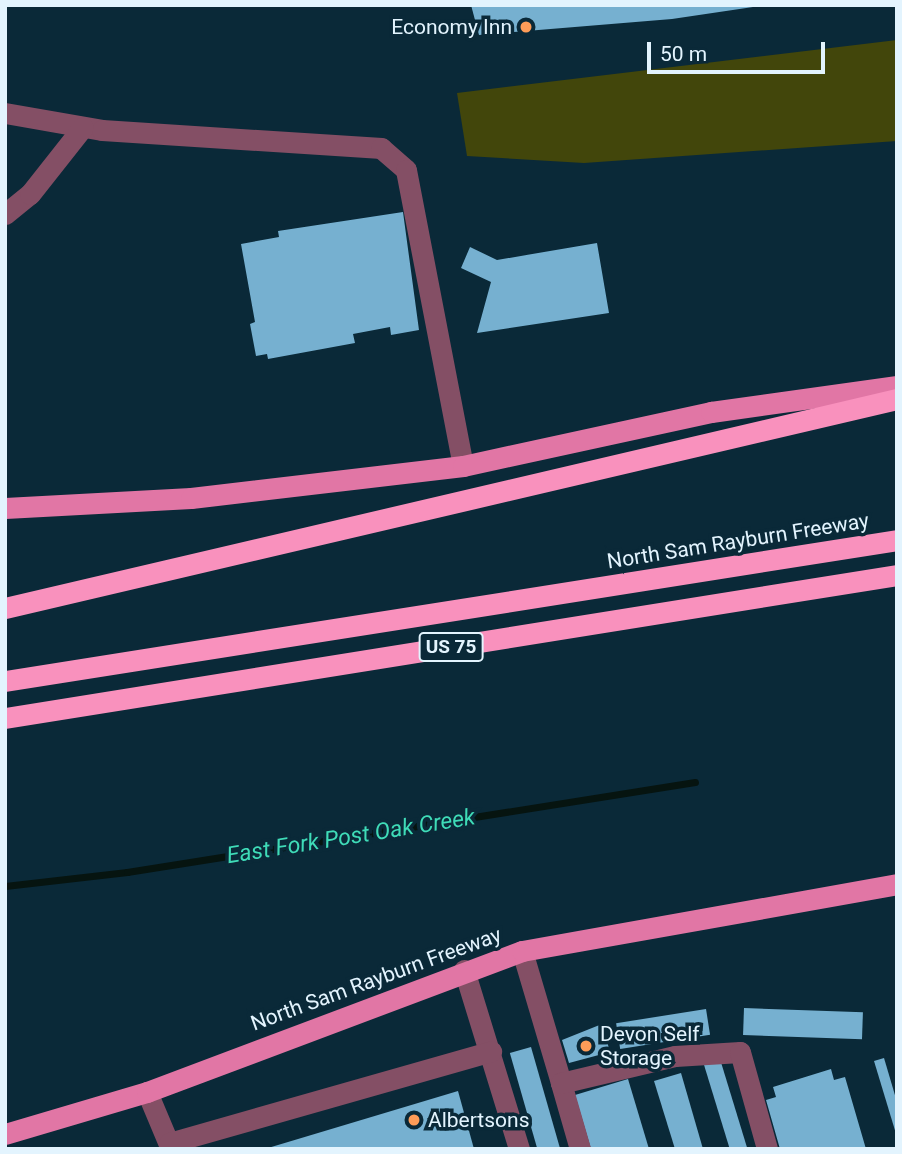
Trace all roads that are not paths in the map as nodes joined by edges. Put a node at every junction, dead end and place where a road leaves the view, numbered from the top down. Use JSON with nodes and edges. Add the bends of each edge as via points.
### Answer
{"nodes":[{"id":1,"x":5,"y":113,"type":"edge"},
{"id":2,"x":83,"y":127,"type":"junction"},
{"id":3,"x":5,"y":214,"type":"edge"},
{"id":4,"x":897,"y":386,"type":"edge"},
{"id":5,"x":897,"y":400,"type":"edge"},
{"id":6,"x":463,"y":466,"type":"junction"},
{"id":7,"x":5,"y":508,"type":"edge"},
{"id":8,"x":897,"y":540,"type":"edge"},
{"id":9,"x":897,"y":575,"type":"edge"},
{"id":10,"x":5,"y":608,"type":"edge"},
{"id":11,"x":5,"y":681,"type":"edge"},
{"id":12,"x":5,"y":718,"type":"edge"},
{"id":13,"x":897,"y":884,"type":"edge"},
{"id":14,"x":522,"y":951,"type":"junction"},
{"id":15,"x":464,"y":970,"type":"junction"},
{"id":16,"x":491,"y":1051,"type":"junction"},
{"id":17,"x":561,"y":1083,"type":"junction"},
{"id":18,"x":147,"y":1092,"type":"junction"},
{"id":19,"x":5,"y":1133,"type":"edge"},
{"id":20,"x":170,"y":1146,"type":"edge"},
{"id":21,"x":519,"y":1149,"type":"edge"},
{"id":22,"x":580,"y":1149,"type":"edge"},
{"id":23,"x":767,"y":1149,"type":"edge"}],
"edges":[{"from":1,"to":2,"type":"lane"},
{"from":2,"to":3,"type":"lane","via":[[30,194]]},
{"from":2,"to":6,"type":"lane","via":[[381,148],[406,170]]},
{"from":4,"to":6,"type":"main road","via":[[711,412]]},
{"from":5,"to":10,"type":"highway"},
{"from":6,"to":7,"type":"main road","via":[[191,498]]},
{"from":8,"to":11,"type":"highway","name":"North Sam Rayburn Freeway","number":"US 75"},
{"from":9,"to":12,"type":"highway","number":"US 75"},
{"from":13,"to":14,"type":"main road","name":"North Sam Rayburn Freeway"},
{"from":14,"to":15,"type":"main road","name":"North Sam Rayburn Freeway"},
{"from":14,"to":17,"type":"lane"},
{"from":15,"to":16,"type":"lane"},
{"from":15,"to":18,"type":"main road","name":"North Sam Rayburn Freeway"},
{"from":16,"to":20,"type":"lane"},
{"from":16,"to":21,"type":"lane"},
{"from":17,"to":22,"type":"lane"},
{"from":17,"to":23,"type":"lane","via":[[675,1056],[740,1052]]},
{"from":18,"to":19,"type":"main road","name":"North Sam Rayburn Freeway"},
{"from":18,"to":20,"type":"lane"}]}
